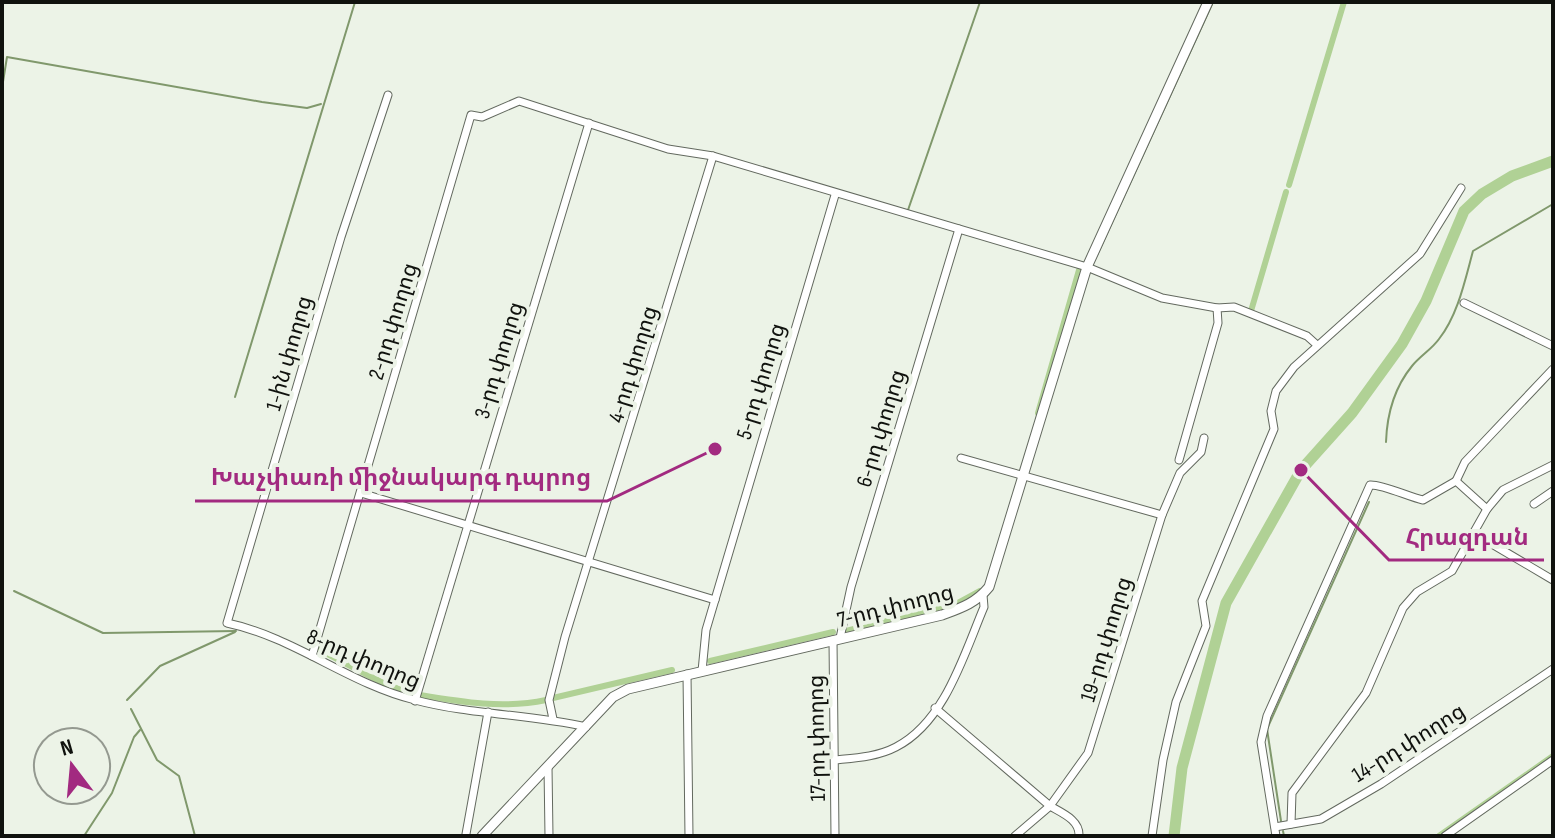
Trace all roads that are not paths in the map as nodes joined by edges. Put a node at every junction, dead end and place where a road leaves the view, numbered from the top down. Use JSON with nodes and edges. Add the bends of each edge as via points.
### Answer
{"nodes":[{"id":1,"x":1208,"y":2,"type":"edge"},
{"id":2,"x":388,"y":95,"type":"dead end"},
{"id":3,"x":589,"y":123,"type":"junction"},
{"id":4,"x":713,"y":156,"type":"junction"},
{"id":5,"x":1461,"y":188,"type":"dead end"},
{"id":6,"x":835,"y":195,"type":"junction"},
{"id":7,"x":959,"y":229,"type":"junction"},
{"id":8,"x":1087,"y":267,"type":"junction"},
{"id":9,"x":1464,"y":303,"type":"dead end"},
{"id":10,"x":1217,"y":308,"type":"junction"},
{"id":11,"x":1317,"y":345,"type":"junction"},
{"id":12,"x":1553,"y":346,"type":"edge"},
{"id":13,"x":1553,"y":369,"type":"edge"},
{"id":14,"x":1204,"y":438,"type":"dead end"},
{"id":15,"x":961,"y":458,"type":"dead end"},
{"id":16,"x":1179,"y":460,"type":"dead end"},
{"id":17,"x":1553,"y":465,"type":"edge"},
{"id":18,"x":1023,"y":478,"type":"junction"},
{"id":19,"x":1456,"y":481,"type":"junction"},
{"id":20,"x":1553,"y":491,"type":"edge"},
{"id":21,"x":361,"y":493,"type":"junction"},
{"id":22,"x":1534,"y":504,"type":"dead end"},
{"id":23,"x":1487,"y":509,"type":"junction"},
{"id":24,"x":1162,"y":515,"type":"junction"},
{"id":25,"x":466,"y":524,"type":"junction"},
{"id":26,"x":1475,"y":534,"type":"junction"},
{"id":27,"x":590,"y":561,"type":"junction"},
{"id":28,"x":1553,"y":580,"type":"edge"},
{"id":29,"x":983,"y":595,"type":"junction"},
{"id":30,"x":715,"y":600,"type":"junction"},
{"id":31,"x":227,"y":623,"type":"joint"},
{"id":32,"x":836,"y":639,"type":"junction"},
{"id":33,"x":312,"y":656,"type":"junction"},
{"id":34,"x":1553,"y":669,"type":"edge"},
{"id":35,"x":702,"y":671,"type":"junction"},
{"id":36,"x":687,"y":674,"type":"junction"},
{"id":37,"x":415,"y":701,"type":"junction"},
{"id":38,"x":935,"y":708,"type":"junction"},
{"id":39,"x":488,"y":712,"type":"junction"},
{"id":40,"x":553,"y":719,"type":"junction"},
{"id":41,"x":586,"y":727,"type":"junction"},
{"id":42,"x":835,"y":760,"type":"junction"},
{"id":43,"x":1553,"y":760,"type":"edge"},
{"id":44,"x":548,"y":767,"type":"junction"},
{"id":45,"x":1050,"y":806,"type":"junction"},
{"id":46,"x":1291,"y":824,"type":"junction"},
{"id":47,"x":1275,"y":832,"type":"edge"},
{"id":48,"x":466,"y":834,"type":"dead end"},
{"id":49,"x":482,"y":836,"type":"edge"},
{"id":50,"x":549,"y":836,"type":"edge"},
{"id":51,"x":689,"y":836,"type":"edge"},
{"id":52,"x":835,"y":836,"type":"edge"},
{"id":53,"x":1015,"y":836,"type":"edge"},
{"id":54,"x":1079,"y":836,"type":"edge"},
{"id":55,"x":1152,"y":836,"type":"edge"},
{"id":56,"x":1445,"y":836,"type":"edge"}],
"edges":[{"from":1,"to":8,"type":"main road","name":"7-րդ փողոց"},
{"from":2,"to":31,"type":"street","name":"1-ին փողոց"},
{"from":3,"to":4,"type":"street","via":[[668,149]]},
{"from":3,"to":21,"type":"street","name":"2-րդ փողոց","via":[[519,101],[482,117],[471,115]]},
{"from":3,"to":25,"type":"street","name":"3-րդ փողոց"},
{"from":4,"to":6,"type":"street"},
{"from":4,"to":27,"type":"street","name":"4-րդ փողոց"},
{"from":5,"to":11,"type":"street","via":[[1420,254]]},
{"from":6,"to":7,"type":"street"},
{"from":6,"to":30,"type":"street","name":"5-րդ փողոց"},
{"from":7,"to":8,"type":"street"},
{"from":7,"to":32,"type":"street","name":"6-րդ փողոց"},
{"from":8,"to":10,"type":"street","via":[[1162,298]]},
{"from":8,"to":18,"type":"main road","name":"7-րդ փողոց"},
{"from":9,"to":12,"type":"street"},
{"from":10,"to":11,"type":"street","via":[[1234,307],[1307,336]]},
{"from":10,"to":16,"type":"street","via":[[1218,323]]},
{"from":11,"to":55,"type":"street","via":[[1276,391],[1274,429],[1202,601],[1206,626],[1176,702]]},
{"from":13,"to":19,"type":"street","via":[[1465,462]]},
{"from":14,"to":24,"type":"street","name":"19-րդ փողոց","via":[[1201,452],[1180,473]]},
{"from":15,"to":18,"type":"street"},
{"from":17,"to":23,"type":"street","via":[[1510,485]]},
{"from":18,"to":24,"type":"street"},
{"from":18,"to":29,"type":"main road","name":"7-րդ փողոց"},
{"from":19,"to":23,"type":"street"},
{"from":19,"to":47,"type":"street","via":[[1423,500],[1370,485],[1267,716],[1261,742]]},
{"from":20,"to":22,"type":"street"},
{"from":21,"to":25,"type":"street"},
{"from":21,"to":33,"type":"street","name":"2-րդ փողոց"},
{"from":23,"to":26,"type":"street"},
{"from":24,"to":45,"type":"street","name":"19-րդ փողոց","via":[[1088,753]]},
{"from":25,"to":27,"type":"street"},
{"from":25,"to":37,"type":"street","name":"3-րդ փողոց"},
{"from":26,"to":28,"type":"street"},
{"from":26,"to":46,"type":"street","via":[[1452,571],[1417,592],[1403,608],[1366,693],[1292,793]]},
{"from":27,"to":30,"type":"street"},
{"from":27,"to":40,"type":"street","name":"4-րդ փողոց","via":[[549,700]]},
{"from":29,"to":32,"type":"main road","name":"7-րդ փողոց","via":[[942,615]]},
{"from":29,"to":38,"type":"street","via":[[984,607],[954,680]]},
{"from":30,"to":35,"type":"street","name":"5-րդ փողոց"},
{"from":31,"to":33,"type":"street","name":"8-րդ փողոց","via":[[265,633]]},
{"from":32,"to":35,"type":"main road","name":"7-րդ փողոց"},
{"from":32,"to":42,"type":"street","name":"17-րդ փողոց"},
{"from":33,"to":37,"type":"street","name":"8-րդ փողոց"},
{"from":34,"to":46,"type":"street","name":"14-րդ փողոց","via":[[1381,784],[1321,819]]},
{"from":35,"to":36,"type":"main road","name":"7-րդ փողոց"},
{"from":36,"to":41,"type":"main road","name":"7-րդ փողոց","via":[[621,693]]},
{"from":36,"to":51,"type":"street"},
{"from":37,"to":39,"type":"street","name":"8-րդ փողոց"},
{"from":38,"to":42,"type":"street","via":[[925,725],[898,746]]},
{"from":38,"to":45,"type":"street"},
{"from":39,"to":40,"type":"street","name":"8-րդ փողոց"},
{"from":39,"to":48,"type":"street"},
{"from":40,"to":41,"type":"street","name":"8-րդ փողոց"},
{"from":41,"to":44,"type":"main road","name":"7-րդ փողոց"},
{"from":42,"to":52,"type":"street","name":"17-րդ փողոց"},
{"from":43,"to":56,"type":"street"},
{"from":44,"to":49,"type":"main road","name":"7-րդ փողոց"},
{"from":44,"to":50,"type":"street"},
{"from":45,"to":53,"type":"street","name":"19-րդ փողոց"},
{"from":45,"to":54,"type":"street","via":[[1078,826]]},
{"from":46,"to":47,"type":"street","name":"14-րդ փողոց"}]}
